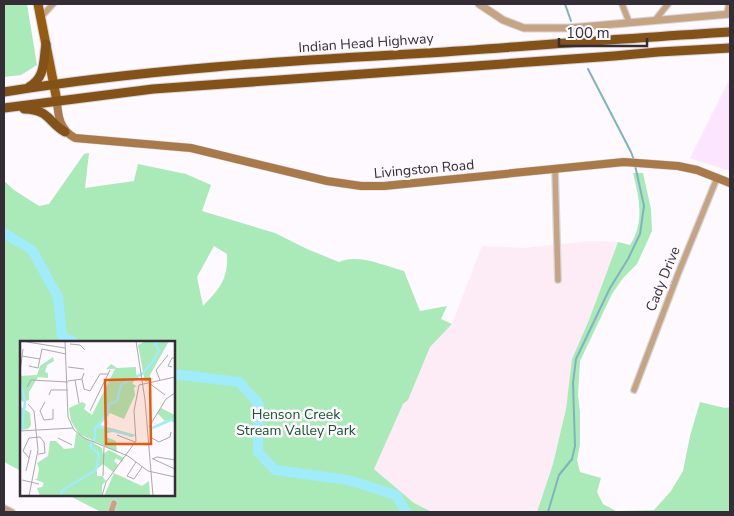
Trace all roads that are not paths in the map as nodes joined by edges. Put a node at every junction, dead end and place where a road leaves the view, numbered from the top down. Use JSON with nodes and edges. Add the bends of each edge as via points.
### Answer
{"nodes":[{"id":1,"x":38,"y":4,"type":"edge"},
{"id":2,"x":52,"y":4,"type":"edge"},
{"id":3,"x":479,"y":4,"type":"edge"},
{"id":4,"x":622,"y":4,"type":"edge"},
{"id":5,"x":668,"y":4,"type":"edge"},
{"id":6,"x":729,"y":4,"type":"edge"},
{"id":7,"x":729,"y":14,"type":"edge"},
{"id":8,"x":41,"y":17,"type":"junction"},
{"id":9,"x":656,"y":19,"type":"junction"},
{"id":10,"x":628,"y":22,"type":"junction"},
{"id":11,"x":730,"y":32,"type":"edge"},
{"id":12,"x":46,"y":44,"type":"junction"},
{"id":13,"x":730,"y":48,"type":"edge"},
{"id":14,"x":54,"y":86,"type":"junction"},
{"id":15,"x":27,"y":88,"type":"junction"},
{"id":16,"x":4,"y":92,"type":"edge"},
{"id":17,"x":57,"y":101,"type":"junction"},
{"id":18,"x":4,"y":108,"type":"edge"},
{"id":19,"x":65,"y":132,"type":"junction"},
{"id":20,"x":555,"y":169,"type":"junction"},
{"id":21,"x":718,"y":178,"type":"junction"},
{"id":22,"x":730,"y":183,"type":"edge"},
{"id":23,"x":558,"y":280,"type":"dead end"},
{"id":24,"x":634,"y":390,"type":"dead end"},
{"id":25,"x":114,"y":503,"type":"dead end"},
{"id":26,"x":4,"y":508,"type":"edge"},
{"id":27,"x":12,"y":512,"type":"edge"},
{"id":28,"x":111,"y":512,"type":"edge"}],
"edges":[{"from":1,"to":8,"type":"main road"},
{"from":2,"to":8,"type":"street"},
{"from":3,"to":10,"type":"street","via":[[503,20],[524,28],[569,28]]},
{"from":4,"to":10,"type":"street"},
{"from":5,"to":9,"type":"street"},
{"from":6,"to":7,"type":"street"},
{"from":7,"to":9,"type":"street"},
{"from":8,"to":12,"type":"main road"},
{"from":9,"to":10,"type":"street"},
{"from":11,"to":14,"type":"highway","name":"Indian Head Highway","via":[[240,64]]},
{"from":12,"to":14,"type":"main road"},
{"from":12,"to":15,"type":"highway","via":[[41,76]]},
{"from":13,"to":17,"type":"highway","via":[[153,89]]},
{"from":14,"to":15,"type":"highway","name":"Indian Head Highway"},
{"from":14,"to":17,"type":"main road"},
{"from":15,"to":16,"type":"highway","name":"Indian Head Highway"},
{"from":17,"to":18,"type":"highway"},
{"from":17,"to":19,"type":"main road"},
{"from":18,"to":19,"type":"highway","via":[[40,111]]},
{"from":19,"to":20,"type":"main road","name":"Livingston Road","via":[[84,140],[191,148],[327,181],[361,186],[392,186]]},
{"from":20,"to":21,"type":"main road","name":"Livingston Road","via":[[628,162],[678,166]]},
{"from":20,"to":23,"type":"street"},
{"from":21,"to":22,"type":"main road","name":"Livingston Road"},
{"from":21,"to":24,"type":"street","name":"Cady Drive"},
{"from":25,"to":28,"type":"street"},
{"from":26,"to":27,"type":"street"}]}
